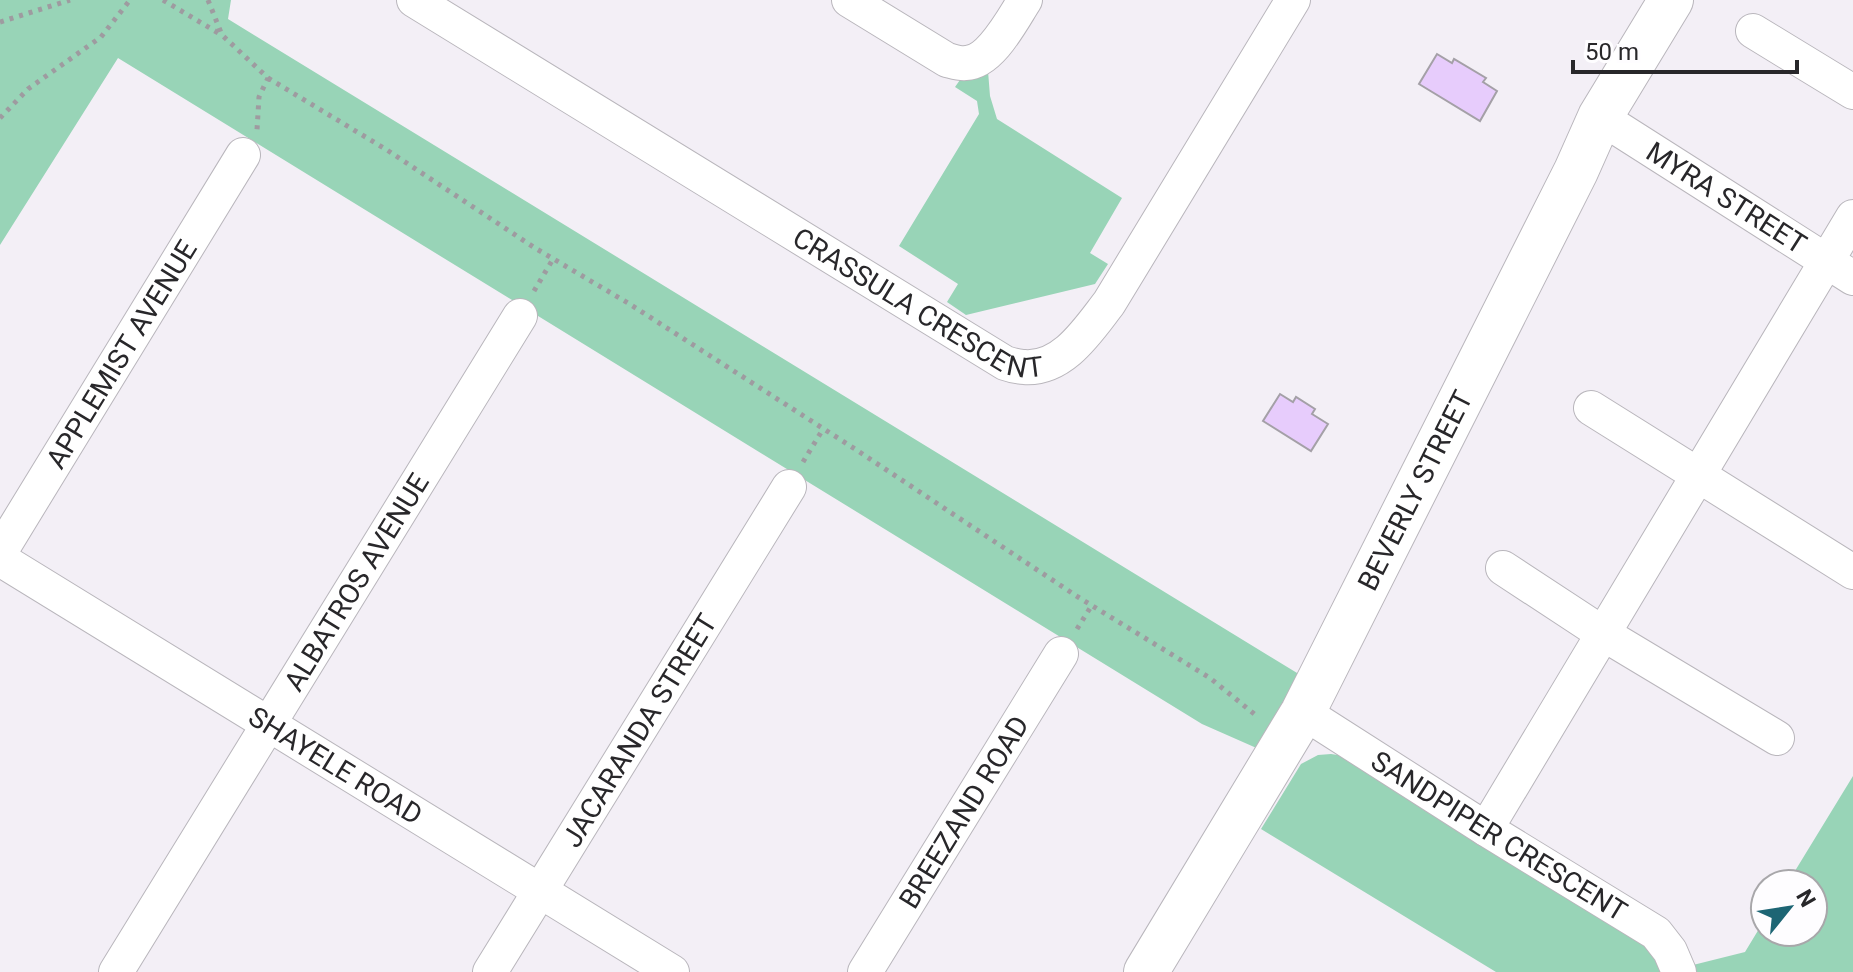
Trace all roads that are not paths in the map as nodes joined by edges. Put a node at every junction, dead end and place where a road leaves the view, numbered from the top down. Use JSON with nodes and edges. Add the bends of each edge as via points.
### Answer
{"nodes":[{"id":1,"x":414,"y":0,"type":"edge"},
{"id":2,"x":849,"y":0,"type":"edge"},
{"id":3,"x":1025,"y":0,"type":"edge"},
{"id":4,"x":1293,"y":0,"type":"edge"},
{"id":5,"x":1671,"y":0,"type":"edge"},
{"id":6,"x":1753,"y":31,"type":"dead end"},
{"id":7,"x":1853,"y":92,"type":"edge"},
{"id":8,"x":1600,"y":117,"type":"junction"},
{"id":9,"x":243,"y":155,"type":"road end"},
{"id":10,"x":1853,"y":217,"type":"edge"},
{"id":11,"x":1840,"y":270,"type":"edge"},
{"id":12,"x":520,"y":316,"type":"dead end"},
{"id":13,"x":1591,"y":408,"type":"dead end"},
{"id":14,"x":1697,"y":474,"type":"junction"},
{"id":15,"x":789,"y":487,"type":"dead end"},
{"id":16,"x":0,"y":552,"type":"edge"},
{"id":17,"x":0,"y":559,"type":"edge"},
{"id":18,"x":1503,"y":568,"type":"dead end"},
{"id":19,"x":1853,"y":572,"type":"edge"},
{"id":20,"x":1602,"y":633,"type":"junction"},
{"id":21,"x":1061,"y":654,"type":"dead end"},
{"id":22,"x":269,"y":724,"type":"junction"},
{"id":23,"x":1295,"y":725,"type":"junction"},
{"id":24,"x":1777,"y":738,"type":"dead end"},
{"id":25,"x":1486,"y":829,"type":"junction"},
{"id":26,"x":540,"y":891,"type":"junction"},
{"id":27,"x":116,"y":972,"type":"edge"},
{"id":28,"x":490,"y":972,"type":"edge"},
{"id":29,"x":672,"y":972,"type":"edge"},
{"id":30,"x":865,"y":972,"type":"edge"},
{"id":31,"x":1146,"y":972,"type":"edge"},
{"id":32,"x":1679,"y":972,"type":"edge"}],
"edges":[{"from":1,"to":4,"type":"street","name":"CRASSULA CRESCENT","via":[[1005,363],[1026,368],[1066,354],[1109,303]]},
{"from":2,"to":3,"type":"street","via":[[947,60],[966,63],[982,58],[1000,39]]},
{"from":5,"to":8,"type":"street","name":"BEVERLY STREET"},
{"from":6,"to":7,"type":"street"},
{"from":8,"to":11,"type":"street","name":"MYRA STREET"},
{"from":8,"to":23,"type":"street","name":"BEVERLY STREET"},
{"from":9,"to":16,"type":"street","name":"APPLEMIST AVENUE"},
{"from":10,"to":11,"type":"street"},
{"from":11,"to":14,"type":"street"},
{"from":12,"to":22,"type":"street","name":"ALBATROS AVENUE"},
{"from":13,"to":14,"type":"street"},
{"from":14,"to":19,"type":"street"},
{"from":14,"to":20,"type":"street"},
{"from":15,"to":26,"type":"street","name":"JACARANDA STREET"},
{"from":17,"to":22,"type":"street","name":"SHAYELE ROAD"},
{"from":18,"to":20,"type":"street"},
{"from":20,"to":24,"type":"street"},
{"from":20,"to":25,"type":"street"},
{"from":21,"to":30,"type":"street","name":"BREEZAND ROAD"},
{"from":22,"to":26,"type":"street","name":"SHAYELE ROAD"},
{"from":22,"to":27,"type":"street","name":"ALBATROS AVENUE"},
{"from":23,"to":25,"type":"street","name":"SANDPIPER CRESCENT"},
{"from":23,"to":31,"type":"street","name":"BEVERLY STREET"},
{"from":25,"to":32,"type":"street","name":"SANDPIPER CRESCENT","via":[[1656,933]]},
{"from":26,"to":28,"type":"street","name":"JACARANDA STREET"},
{"from":26,"to":29,"type":"street","name":"SHAYELE ROAD"}]}
